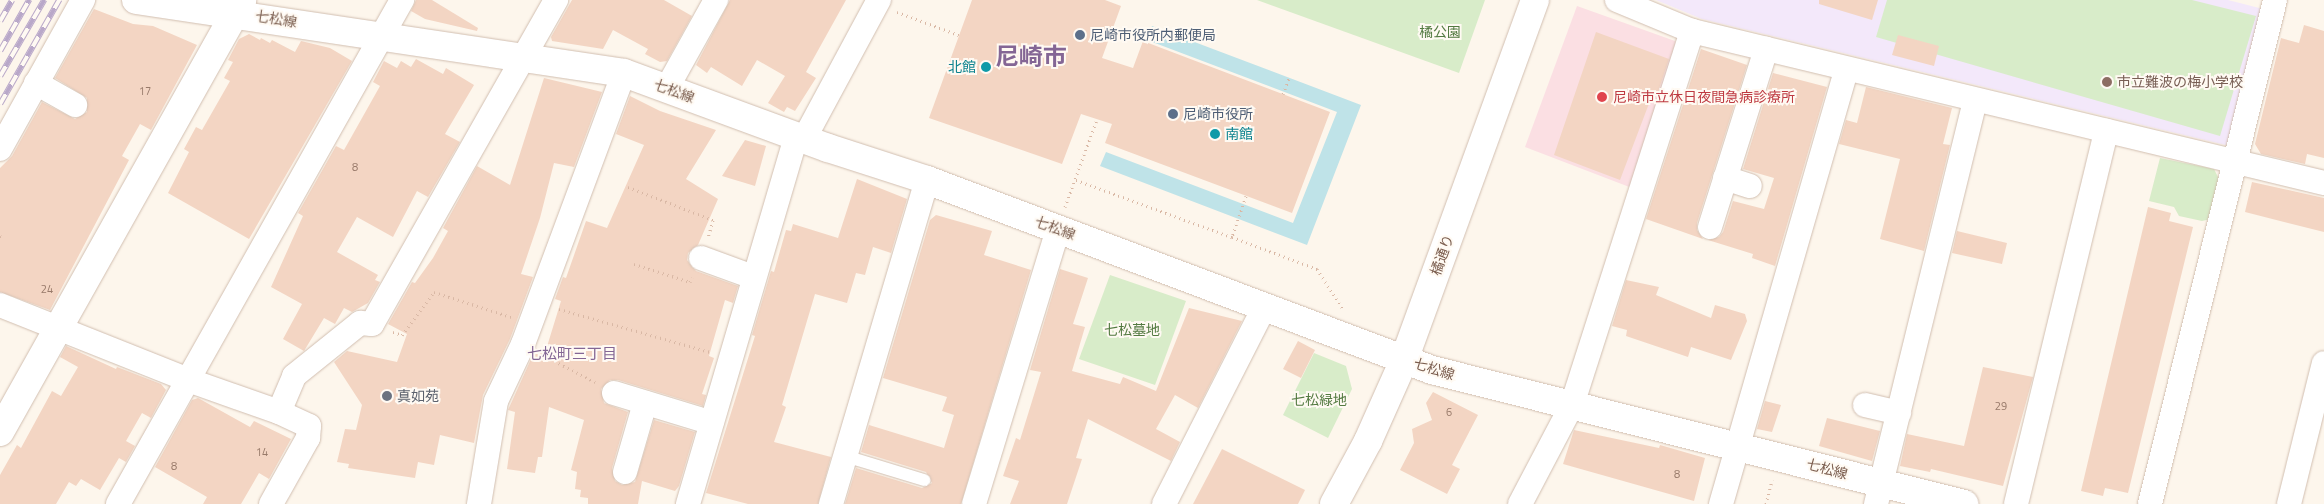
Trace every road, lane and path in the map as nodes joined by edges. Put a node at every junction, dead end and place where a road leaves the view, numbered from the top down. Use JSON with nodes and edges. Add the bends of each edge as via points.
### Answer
{"nodes":[{"id":1,"x":83,"y":0,"type":"edge"},
{"id":2,"x":136,"y":0,"type":"edge"},
{"id":3,"x":402,"y":0,"type":"edge"},
{"id":4,"x":556,"y":0,"type":"edge"},
{"id":5,"x":716,"y":0,"type":"edge"},
{"id":6,"x":1535,"y":0,"type":"edge"},
{"id":7,"x":1617,"y":0,"type":"edge"},
{"id":8,"x":2275,"y":0,"type":"edge"},
{"id":9,"x":878,"y":2,"type":"edge"},
{"id":10,"x":238,"y":7,"type":"edge"},
{"id":11,"x":1692,"y":31,"type":"junction"},
{"id":12,"x":959,"y":35,"type":"dead end"},
{"id":13,"x":382,"y":36,"type":"junction"},
{"id":14,"x":1766,"y":49,"type":"junction"},
{"id":15,"x":524,"y":57,"type":"junction"},
{"id":16,"x":1846,"y":70,"type":"junction"},
{"id":17,"x":624,"y":73,"type":"junction"},
{"id":18,"x":1289,"y":78,"type":"dead end"},
{"id":19,"x":36,"y":84,"type":"junction"},
{"id":20,"x":667,"y":88,"type":"junction"},
{"id":21,"x":1283,"y":94,"type":"dead end"},
{"id":22,"x":1975,"y":100,"type":"junction"},
{"id":23,"x":75,"y":106,"type":"dead end"},
{"id":24,"x":1097,"y":120,"type":"dead end"},
{"id":25,"x":2106,"y":131,"type":"junction"},
{"id":26,"x":800,"y":137,"type":"junction"},
{"id":27,"x":0,"y":149,"type":"edge"},
{"id":28,"x":2235,"y":161,"type":"junction"},
{"id":29,"x":1725,"y":178,"type":"junction"},
{"id":30,"x":928,"y":180,"type":"junction"},
{"id":31,"x":1076,"y":180,"type":"junction"},
{"id":32,"x":2324,"y":183,"type":"edge"},
{"id":33,"x":1750,"y":186,"type":"dead end"},
{"id":34,"x":628,"y":187,"type":"dead end"},
{"id":35,"x":1246,"y":196,"type":"dead end"},
{"id":36,"x":1062,"y":218,"type":"junction"},
{"id":37,"x":1710,"y":227,"type":"dead end"},
{"id":38,"x":1232,"y":237,"type":"junction"},
{"id":39,"x":701,"y":258,"type":"junction"},
{"id":40,"x":634,"y":264,"type":"dead end"},
{"id":41,"x":753,"y":277,"type":"junction"},
{"id":42,"x":537,"y":302,"type":"junction"},
{"id":43,"x":0,"y":304,"type":"edge"},
{"id":44,"x":1265,"y":306,"type":"junction"},
{"id":45,"x":1343,"y":309,"type":"dead end"},
{"id":46,"x":372,"y":324,"type":"junction"},
{"id":47,"x":59,"y":328,"type":"junction"},
{"id":48,"x":525,"y":336,"type":"junction"},
{"id":49,"x":729,"y":358,"type":"junction"},
{"id":50,"x":1404,"y":360,"type":"junction"},
{"id":51,"x":2324,"y":364,"type":"edge"},
{"id":52,"x":188,"y":380,"type":"junction"},
{"id":53,"x":614,"y":393,"type":"joint"},
{"id":54,"x":645,"y":403,"type":"junction"},
{"id":55,"x":1572,"y":405,"type":"junction"},
{"id":56,"x":1865,"y":405,"type":"dead end"},
{"id":57,"x":279,"y":412,"type":"junction"},
{"id":58,"x":1899,"y":413,"type":"junction"},
{"id":59,"x":712,"y":423,"type":"junction"},
{"id":60,"x":0,"y":432,"type":"edge"},
{"id":61,"x":1739,"y":445,"type":"junction"},
{"id":62,"x":845,"y":456,"type":"junction"},
{"id":63,"x":1775,"y":470,"type":"dead end"},
{"id":64,"x":625,"y":472,"type":"dead end"},
{"id":65,"x":924,"y":480,"type":"dead end"},
{"id":66,"x":1879,"y":493,"type":"edge"},
{"id":67,"x":691,"y":503,"type":"edge"},
{"id":68,"x":118,"y":504,"type":"edge"},
{"id":69,"x":271,"y":504,"type":"edge"},
{"id":70,"x":479,"y":504,"type":"edge"},
{"id":71,"x":830,"y":504,"type":"edge"},
{"id":72,"x":974,"y":504,"type":"edge"},
{"id":73,"x":1164,"y":504,"type":"edge"},
{"id":74,"x":1334,"y":504,"type":"edge"},
{"id":75,"x":1520,"y":504,"type":"edge"},
{"id":76,"x":1721,"y":504,"type":"edge"},
{"id":77,"x":1766,"y":504,"type":"edge"},
{"id":78,"x":1964,"y":504,"type":"edge"},
{"id":79,"x":2016,"y":504,"type":"edge"},
{"id":80,"x":2150,"y":504,"type":"edge"},
{"id":81,"x":2289,"y":504,"type":"edge"}],
"edges":[{"from":1,"to":19,"type":"street"},
{"from":2,"to":10,"type":"street","name":"七松線"},
{"from":3,"to":13,"type":"street"},
{"from":4,"to":15,"type":"street"},
{"from":5,"to":20,"type":"street"},
{"from":6,"to":50,"type":"street","name":"橘通り"},
{"from":7,"to":11,"type":"street"},
{"from":8,"to":28,"type":"street"},
{"from":9,"to":12,"type":"path"},
{"from":9,"to":26,"type":"street"},
{"from":10,"to":13,"type":"street","name":"七松線"},
{"from":10,"to":47,"type":"street"},
{"from":11,"to":14,"type":"street"},
{"from":11,"to":55,"type":"street"},
{"from":13,"to":15,"type":"street","name":"七松線","via":[[485,43]]},
{"from":13,"to":52,"type":"street"},
{"from":14,"to":16,"type":"street"},
{"from":14,"to":29,"type":"street"},
{"from":15,"to":17,"type":"street","name":"七松線"},
{"from":15,"to":46,"type":"street"},
{"from":16,"to":22,"type":"street"},
{"from":16,"to":61,"type":"street"},
{"from":17,"to":20,"type":"street","name":"七松線"},
{"from":17,"to":42,"type":"street"},
{"from":18,"to":21,"type":"path"},
{"from":19,"to":23,"type":"street"},
{"from":19,"to":27,"type":"street"},
{"from":20,"to":26,"type":"street","name":"七松線"},
{"from":22,"to":25,"type":"street"},
{"from":22,"to":58,"type":"street"},
{"from":24,"to":31,"type":"path"},
{"from":25,"to":28,"type":"street"},
{"from":25,"to":79,"type":"street"},
{"from":26,"to":30,"type":"street","name":"七松線"},
{"from":26,"to":41,"type":"street"},
{"from":28,"to":32,"type":"street"},
{"from":28,"to":80,"type":"street"},
{"from":29,"to":33,"type":"street"},
{"from":29,"to":37,"type":"street"},
{"from":30,"to":36,"type":"street","name":"七松線"},
{"from":30,"to":62,"type":"street"},
{"from":31,"to":36,"type":"path"},
{"from":31,"to":38,"type":"path"},
{"from":34,"to":39,"type":"path","via":[[713,220]]},
{"from":35,"to":38,"type":"path"},
{"from":36,"to":44,"type":"street","name":"七松線"},
{"from":36,"to":72,"type":"street"},
{"from":38,"to":45,"type":"path","via":[[1317,269]]},
{"from":39,"to":40,"type":"path","via":[[690,282]]},
{"from":39,"to":41,"type":"street"},
{"from":41,"to":49,"type":"street"},
{"from":42,"to":48,"type":"street"},
{"from":42,"to":49,"type":"path"},
{"from":43,"to":47,"type":"street"},
{"from":44,"to":50,"type":"street","name":"七松線"},
{"from":44,"to":73,"type":"street"},
{"from":46,"to":48,"type":"path","via":[[402,335],[434,292],[509,315]]},
{"from":46,"to":57,"type":"street","via":[[360,323],[294,376]]},
{"from":47,"to":52,"type":"street"},
{"from":47,"to":60,"type":"street"},
{"from":48,"to":53,"type":"path"},
{"from":48,"to":70,"type":"street","via":[[496,401]]},
{"from":49,"to":59,"type":"street"},
{"from":50,"to":55,"type":"street","name":"七松線"},
{"from":50,"to":74,"type":"street","name":"橘通り","via":[[1368,441]]},
{"from":51,"to":81,"type":"street"},
{"from":52,"to":57,"type":"street"},
{"from":52,"to":68,"type":"street"},
{"from":53,"to":54,"type":"street"},
{"from":54,"to":59,"type":"street"},
{"from":54,"to":64,"type":"street"},
{"from":55,"to":61,"type":"street","name":"七松線"},
{"from":55,"to":75,"type":"street"},
{"from":56,"to":58,"type":"street"},
{"from":57,"to":69,"type":"street","via":[[309,426],[308,438]]},
{"from":58,"to":66,"type":"street"},
{"from":59,"to":67,"type":"street"},
{"from":61,"to":66,"type":"street","name":"七松線"},
{"from":61,"to":76,"type":"street"},
{"from":62,"to":65,"type":"lane"},
{"from":62,"to":71,"type":"street"},
{"from":63,"to":77,"type":"path"},
{"from":66,"to":78,"type":"street","name":"七松線"}]}
